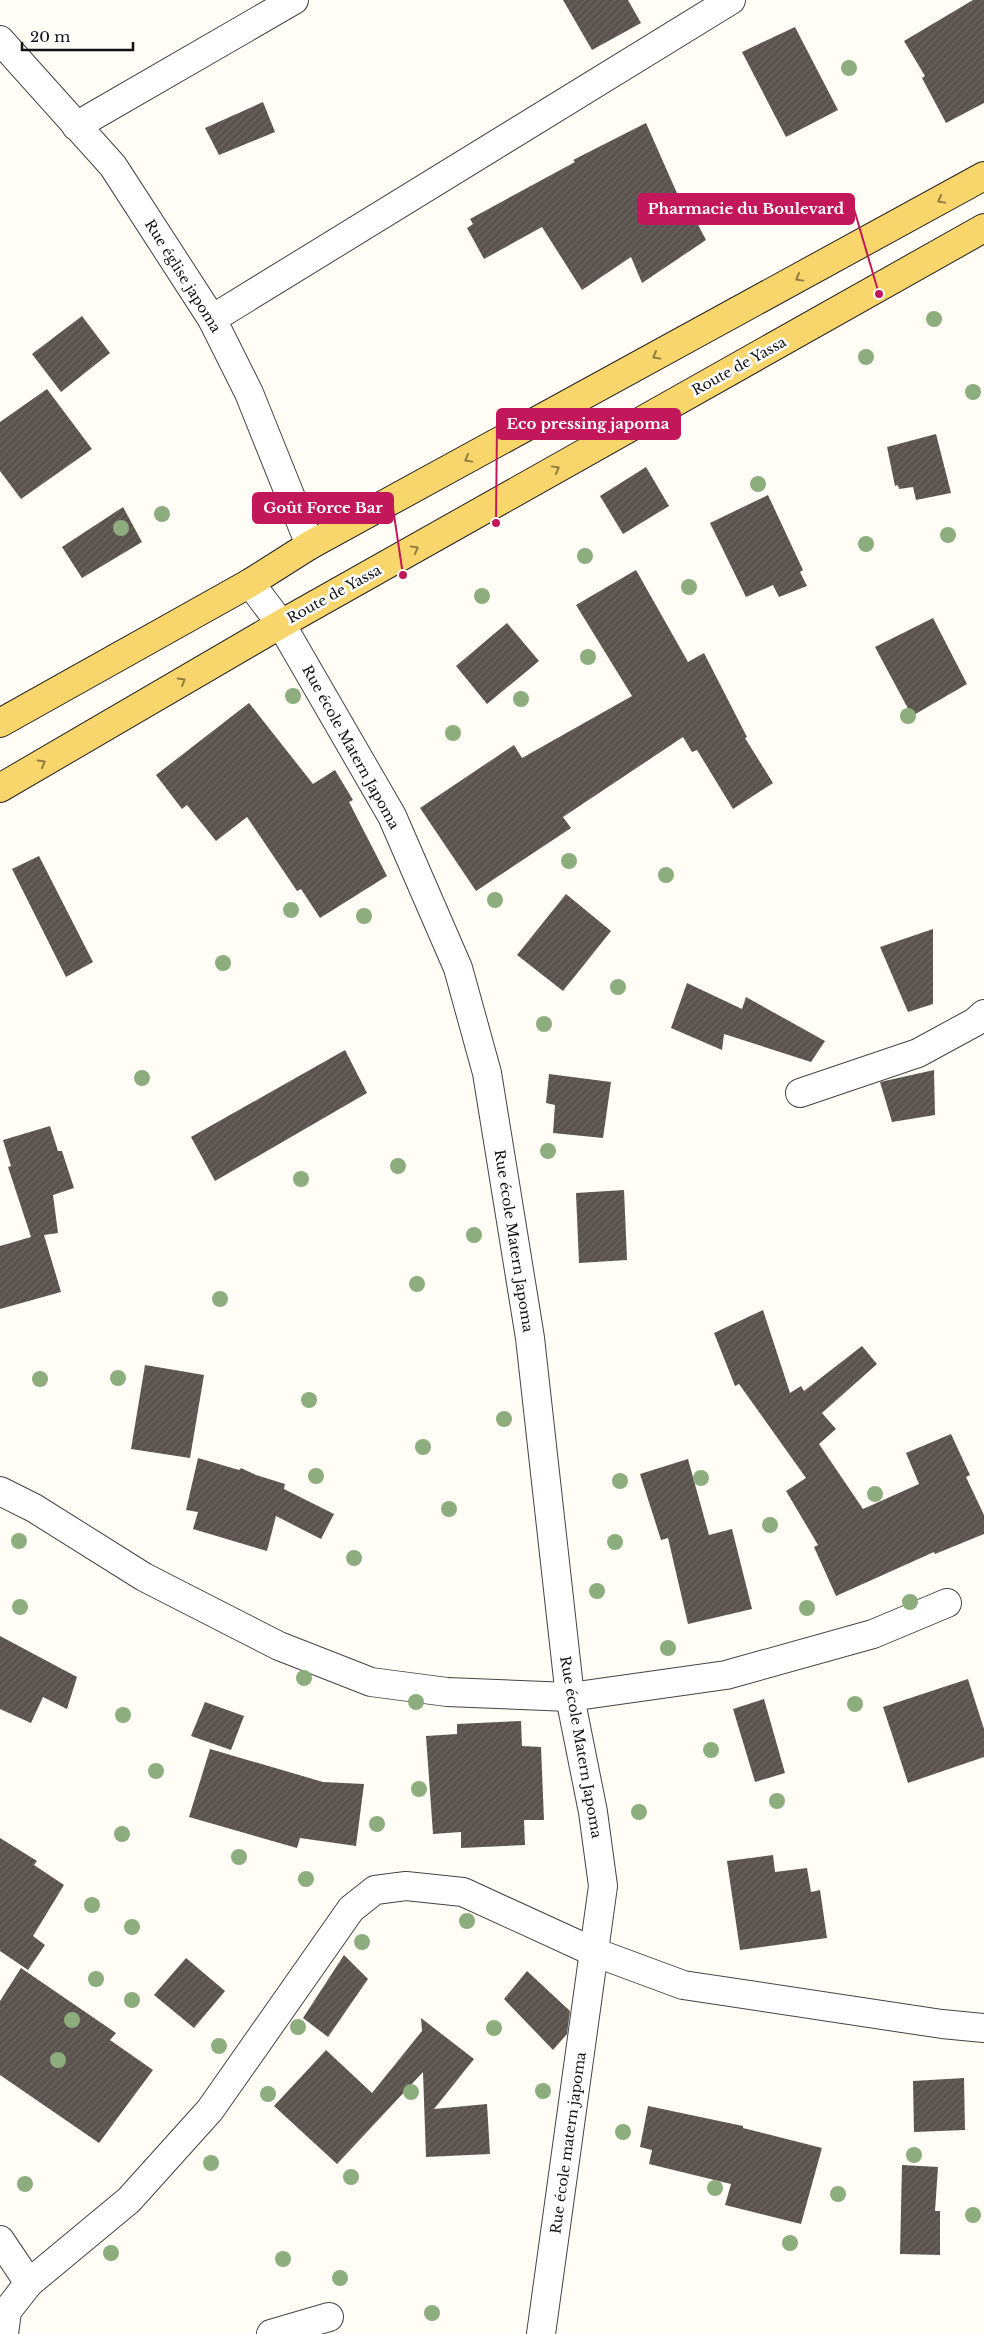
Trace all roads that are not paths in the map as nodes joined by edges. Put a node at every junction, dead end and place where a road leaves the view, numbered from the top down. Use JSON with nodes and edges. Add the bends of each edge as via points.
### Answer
{"nodes":[{"id":1,"x":294,"y":0,"type":"edge"},
{"id":2,"x":731,"y":0,"type":"edge"},
{"id":3,"x":0,"y":40,"type":"edge"},
{"id":4,"x":76,"y":126,"type":"junction"},
{"id":5,"x":984,"y":176,"type":"edge"},
{"id":6,"x":984,"y":228,"type":"edge"},
{"id":7,"x":212,"y":319,"type":"junction"},
{"id":8,"x":310,"y":545,"type":"junction"},
{"id":9,"x":250,"y":583,"type":"junction"},
{"id":10,"x":281,"y":624,"type":"junction"},
{"id":11,"x":0,"y":723,"type":"edge"},
{"id":12,"x":0,"y":788,"type":"edge"},
{"id":13,"x":984,"y":1014,"type":"edge"},
{"id":14,"x":800,"y":1093,"type":"dead end"},
{"id":15,"x":0,"y":1491,"type":"edge"},
{"id":16,"x":947,"y":1603,"type":"dead end"},
{"id":17,"x":570,"y":1697,"type":"junction"},
{"id":18,"x":594,"y":1952,"type":"junction"},
{"id":19,"x":984,"y":2028,"type":"edge"},
{"id":20,"x":0,"y":2240,"type":"edge"},
{"id":21,"x":29,"y":2283,"type":"junction"},
{"id":22,"x":329,"y":2317,"type":"dead end"},
{"id":23,"x":4,"y":2334,"type":"edge"},
{"id":24,"x":271,"y":2334,"type":"edge"},
{"id":25,"x":541,"y":2334,"type":"edge"}],
"edges":[{"from":1,"to":4,"type":"street"},
{"from":2,"to":7,"type":"street"},
{"from":3,"to":4,"type":"street","name":"Rue église japoma"},
{"from":4,"to":7,"type":"street","name":"Rue église japoma","via":[[113,166]]},
{"from":5,"to":8,"type":"main road","one_way":true},
{"from":10,"to":6,"type":"main road","name":"Route de Yassa","one_way":true},
{"from":7,"to":8,"type":"street","name":"Rue église japoma","via":[[249,393]]},
{"from":8,"to":9,"type":"main road"},
{"from":9,"to":10,"type":"street","name":"Rue école Matern Japoma"},
{"from":9,"to":11,"type":"main road"},
{"from":12,"to":10,"type":"main road","name":"Route de Yassa","one_way":true},
{"from":10,"to":17,"type":"street","name":"Rue école Matern Japoma","via":[[392,816],[458,968],[487,1073],[530,1338]]},
{"from":13,"to":14,"type":"street","via":[[918,1053]]},
{"from":15,"to":17,"type":"street","via":[[34,1508],[144,1577],[279,1646],[371,1682],[448,1692]]},
{"from":16,"to":17,"type":"street","via":[[873,1634],[726,1675]]},
{"from":17,"to":18,"type":"street","name":"Rue école Matern Japoma","via":[[593,1812],[603,1886]]},
{"from":18,"to":19,"type":"street","via":[[683,1985]]},
{"from":18,"to":21,"type":"street","via":[[463,1892],[406,1886],[375,1890],[351,1909],[210,2110],[130,2200]]},
{"from":18,"to":25,"type":"street","name":"Rue école matern japoma"},
{"from":20,"to":21,"type":"street"},
{"from":21,"to":23,"type":"street","via":[[7,2311]]},
{"from":22,"to":24,"type":"street"}]}
